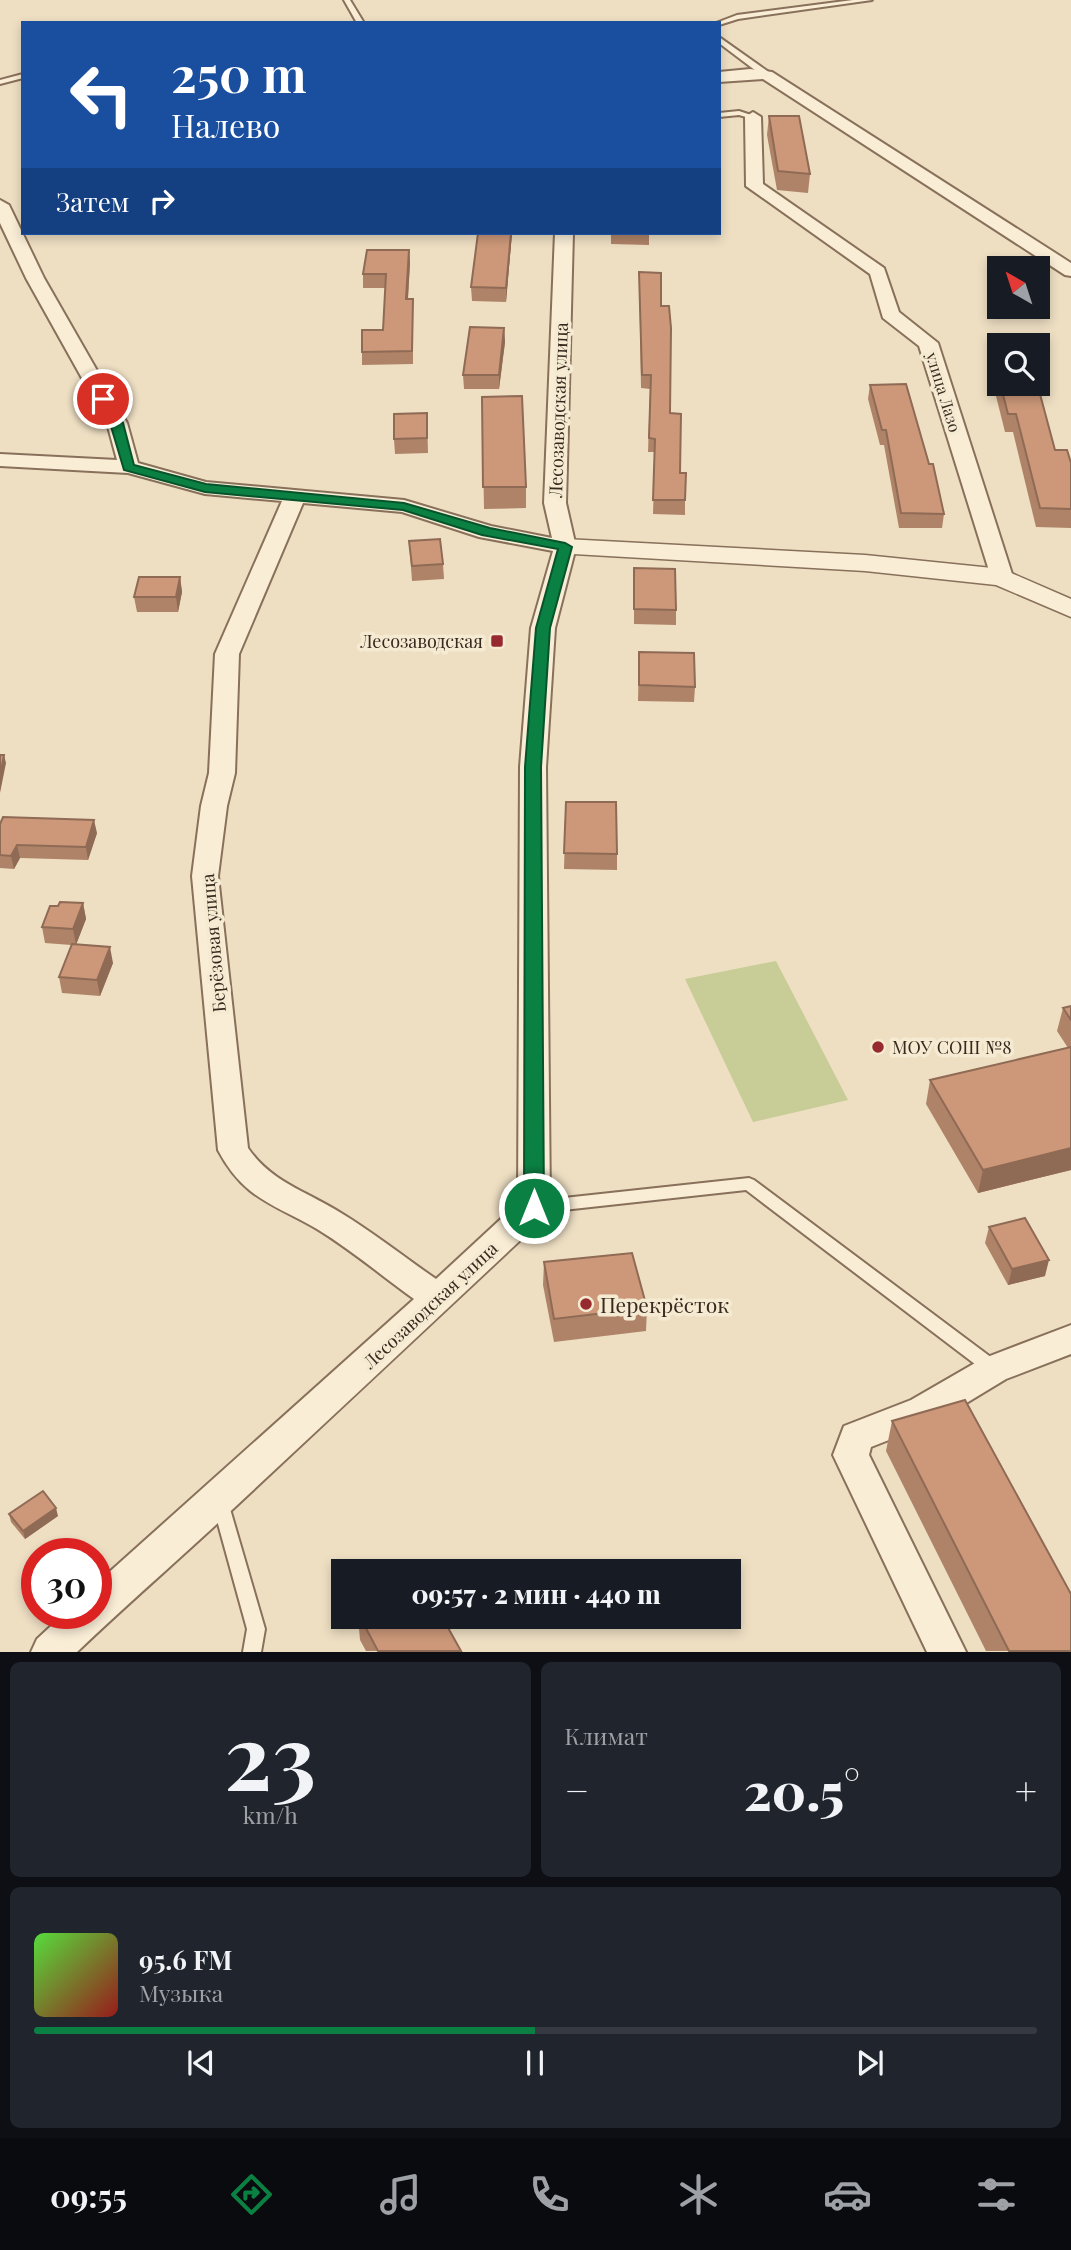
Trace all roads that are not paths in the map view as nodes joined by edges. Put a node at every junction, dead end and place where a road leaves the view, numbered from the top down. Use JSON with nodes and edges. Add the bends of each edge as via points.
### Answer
{"nodes":[{"id":1,"x":347,"y":0,"type":"edge"},
{"id":2,"x":869,"y":0,"type":"edge"},
{"id":3,"x":360,"y":21,"type":"edge"},
{"id":4,"x":721,"y":22,"type":"edge"},
{"id":5,"x":721,"y":40,"type":"edge"},
{"id":6,"x":767,"y":75,"type":"junction"},
{"id":7,"x":21,"y":77,"type":"edge"},
{"id":8,"x":721,"y":77,"type":"edge"},
{"id":9,"x":0,"y":82,"type":"edge"},
{"id":10,"x":721,"y":114,"type":"edge"},
{"id":11,"x":753,"y":117,"type":"joint"},
{"id":12,"x":0,"y":205,"type":"edge"},
{"id":13,"x":564,"y":235,"type":"edge"},
{"id":14,"x":1071,"y":271,"type":"edge"},
{"id":15,"x":0,"y":460,"type":"edge"},
{"id":16,"x":129,"y":467,"type":"junction"},
{"id":17,"x":295,"y":496,"type":"junction"},
{"id":18,"x":565,"y":547,"type":"junction"},
{"id":19,"x":1002,"y":577,"type":"junction"},
{"id":20,"x":1071,"y":609,"type":"edge"},
{"id":21,"x":534,"y":1208,"type":"junction"},
{"id":22,"x":438,"y":1298,"type":"junction"},
{"id":23,"x":1071,"y":1339,"type":"edge"},
{"id":24,"x":994,"y":1369,"type":"junction"},
{"id":25,"x":219,"y":1499,"type":"junction"},
{"id":26,"x":112,"y":1594,"type":"edge"},
{"id":27,"x":74,"y":1629,"type":"edge"},
{"id":28,"x":50,"y":1651,"type":"edge"},
{"id":29,"x":252,"y":1651,"type":"edge"},
{"id":30,"x":947,"y":1651,"type":"edge"}],
"edges":[{"from":1,"to":3,"type":"lane"},
{"from":2,"to":4,"type":"lane"},
{"from":5,"to":6,"type":"lane"},
{"from":6,"to":8,"type":"street"},
{"from":6,"to":14,"type":"street"},
{"from":7,"to":9,"type":"lane"},
{"from":10,"to":11,"type":"lane"},
{"from":11,"to":19,"type":"street","name":"улица Лазо","via":[[755,186],[878,272],[890,314],[928,343]]},
{"from":12,"to":16,"type":"street","via":[[35,278],[117,423]]},
{"from":13,"to":18,"type":"street","name":"Лесозаводская улица","via":[[555,503]]},
{"from":15,"to":16,"type":"street"},
{"from":16,"to":17,"type":"street","via":[[205,488]]},
{"from":17,"to":18,"type":"street","via":[[404,506],[487,532]]},
{"from":17,"to":22,"type":"street","name":"Берёзовая улица","via":[[227,654],[222,773],[205,876],[233,1150],[248,1173],[329,1221]]},
{"from":18,"to":19,"type":"street","via":[[865,563]]},
{"from":18,"to":21,"type":"street","name":"Лесозаводская улица","via":[[543,628],[533,767]]},
{"from":19,"to":20,"type":"street"},
{"from":21,"to":22,"type":"street","name":"Лесозаводская улица"},
{"from":21,"to":24,"type":"lane","via":[[749,1184]]},
{"from":22,"to":25,"type":"street","name":"Лесозаводская улица"},
{"from":23,"to":24,"type":"street"},
{"from":24,"to":30,"type":"street","via":[[923,1411],[856,1437],[850,1455]]},
{"from":25,"to":26,"type":"street","name":"Лесозаводская улица"},
{"from":25,"to":29,"type":"lane","via":[[256,1629]]},
{"from":27,"to":28,"type":"street"}]}
